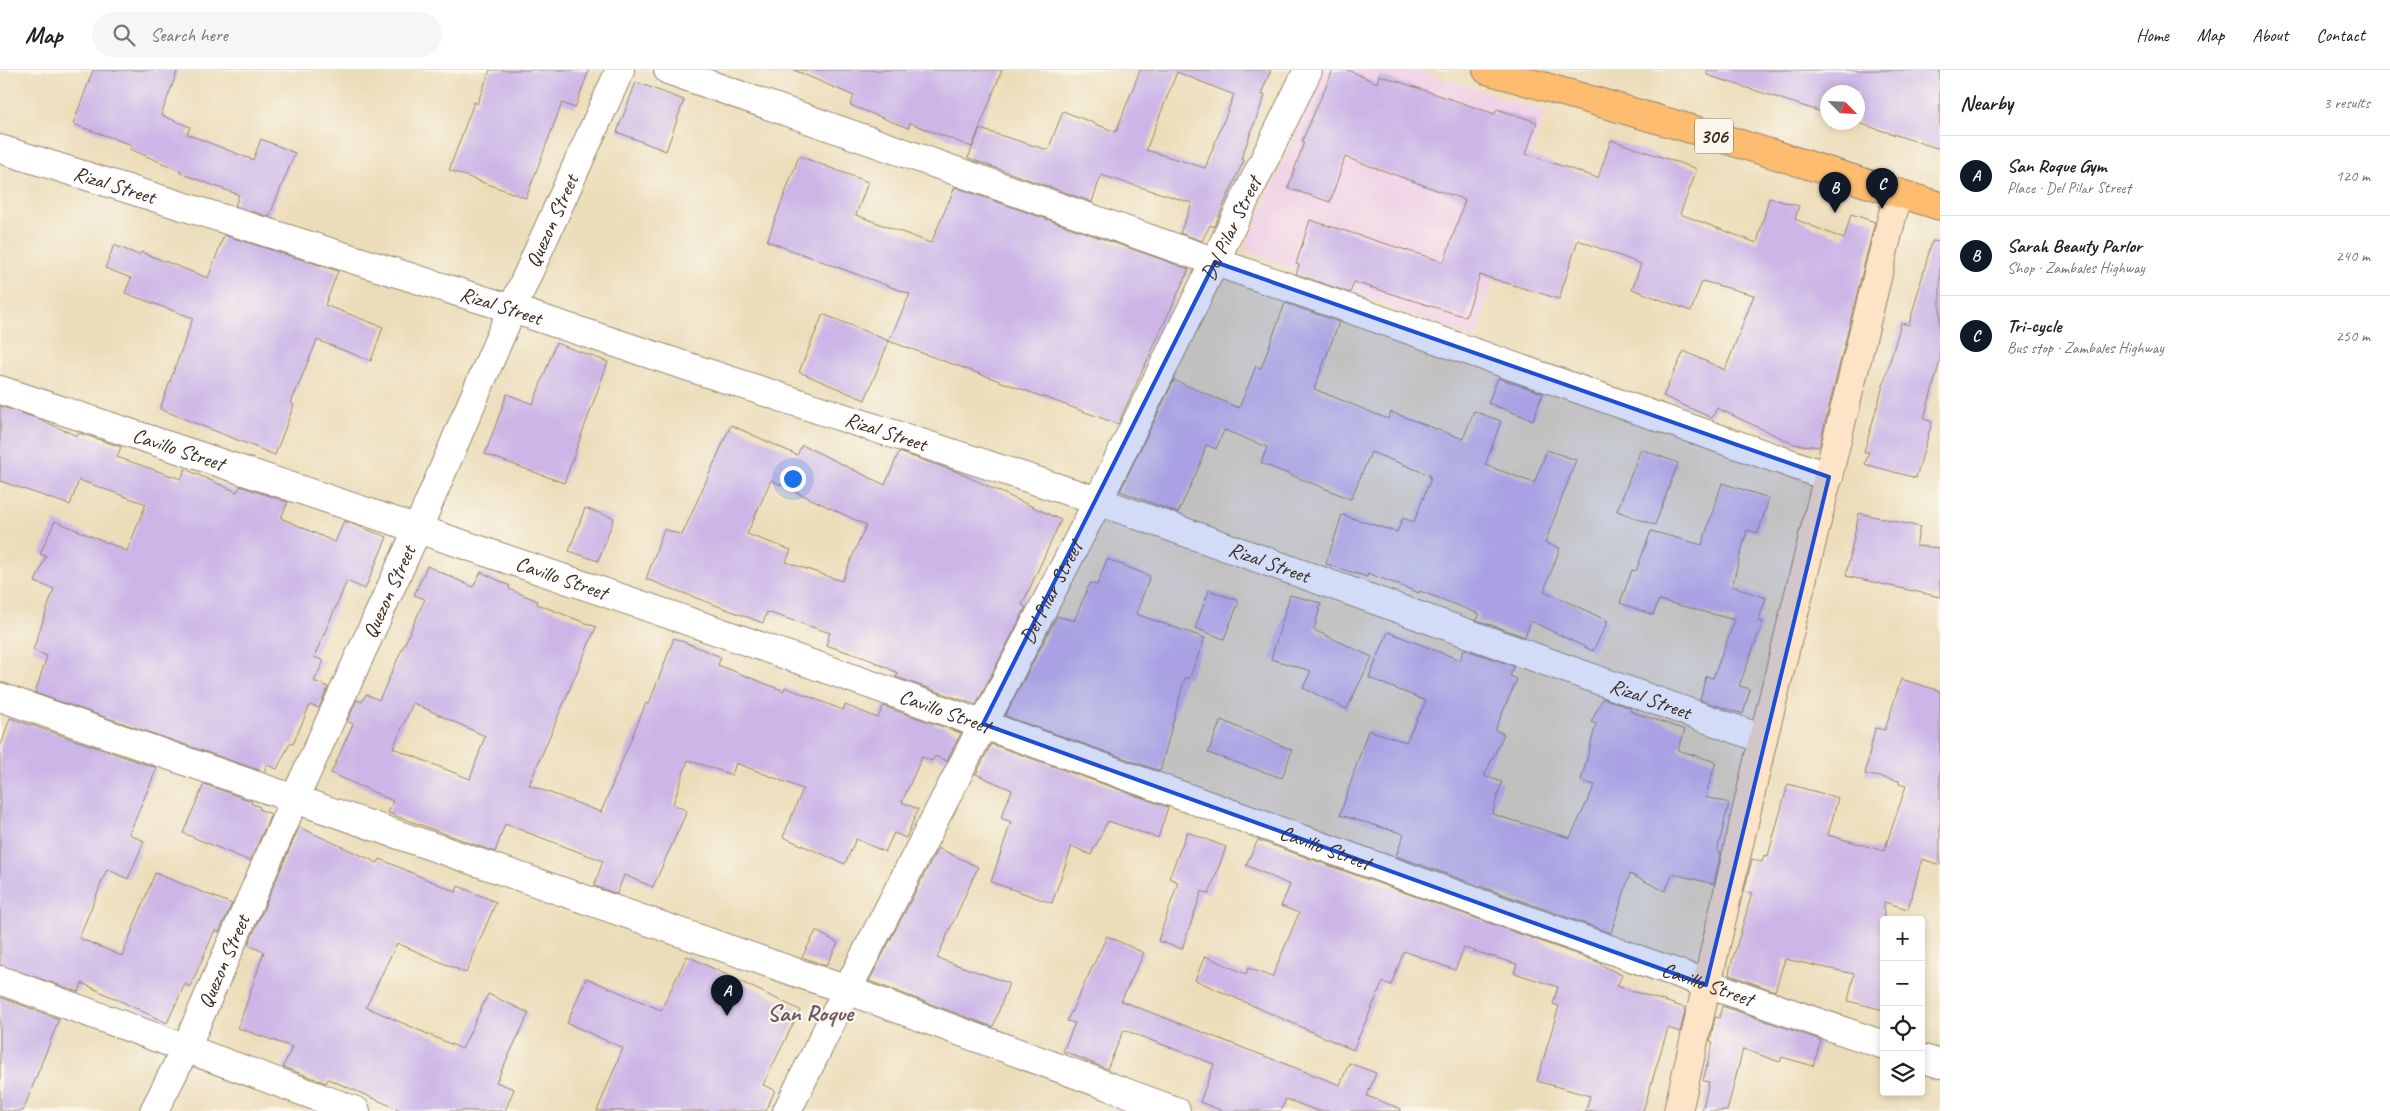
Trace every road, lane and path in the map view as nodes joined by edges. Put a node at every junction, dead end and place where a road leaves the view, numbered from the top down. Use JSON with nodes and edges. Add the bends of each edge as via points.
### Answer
{"nodes":[{"id":1,"x":620,"y":70,"type":"edge"},
{"id":2,"x":668,"y":70,"type":"edge"},
{"id":3,"x":1308,"y":70,"type":"edge"},
{"id":4,"x":1487,"y":70,"type":"edge"},
{"id":5,"x":0,"y":149,"type":"edge"},
{"id":6,"x":1898,"y":193,"type":"junction"},
{"id":7,"x":1940,"y":206,"type":"edge"},
{"id":8,"x":1214,"y":262,"type":"junction"},
{"id":9,"x":512,"y":309,"type":"junction"},
{"id":10,"x":0,"y":390,"type":"edge"},
{"id":11,"x":1828,"y":477,"type":"junction"},
{"id":12,"x":1098,"y":501,"type":"junction"},
{"id":13,"x":418,"y":528,"type":"junction"},
{"id":14,"x":0,"y":697,"type":"edge"},
{"id":15,"x":983,"y":724,"type":"junction"},
{"id":16,"x":1764,"y":739,"type":"junction"},
{"id":17,"x":294,"y":800,"type":"junction"},
{"id":18,"x":0,"y":980,"type":"edge"},
{"id":19,"x":1706,"y":985,"type":"junction"},
{"id":20,"x":846,"y":990,"type":"junction"},
{"id":21,"x":1880,"y":1044,"type":"edge"},
{"id":22,"x":185,"y":1050,"type":"junction"},
{"id":23,"x":1925,"y":1059,"type":"edge"},
{"id":24,"x":1940,"y":1064,"type":"edge"},
{"id":25,"x":154,"y":1111,"type":"edge"},
{"id":26,"x":356,"y":1111,"type":"edge"},
{"id":27,"x":787,"y":1111,"type":"edge"},
{"id":28,"x":1176,"y":1111,"type":"edge"},
{"id":29,"x":1678,"y":1111,"type":"edge"}],
"edges":[{"from":1,"to":9,"type":"street","name":"Quezon Street"},
{"from":2,"to":8,"type":"street"},
{"from":3,"to":8,"type":"street","name":"Del Pilar Street"},
{"from":4,"to":6,"type":"main road","number":"306"},
{"from":5,"to":9,"type":"street","name":"Rizal Street"},
{"from":6,"to":7,"type":"main road","number":"306"},
{"from":6,"to":11,"type":"main road"},
{"from":8,"to":11,"type":"street"},
{"from":8,"to":12,"type":"street","name":"Del Pilar Street"},
{"from":9,"to":12,"type":"street","name":"Rizal Street"},
{"from":9,"to":13,"type":"street","name":"Quezon Street"},
{"from":10,"to":13,"type":"street","name":"Cavillo Street"},
{"from":11,"to":16,"type":"main road"},
{"from":12,"to":15,"type":"street","name":"Del Pilar Street"},
{"from":12,"to":16,"type":"street","name":"Rizal Street"},
{"from":13,"to":15,"type":"street","name":"Cavillo Street"},
{"from":13,"to":17,"type":"street","name":"Quezon Street"},
{"from":14,"to":17,"type":"street"},
{"from":15,"to":19,"type":"street","name":"Cavillo Street"},
{"from":15,"to":20,"type":"street","name":"Del Pilar Street"},
{"from":16,"to":19,"type":"main road"},
{"from":17,"to":20,"type":"street"},
{"from":17,"to":22,"type":"street","name":"Quezon Street"},
{"from":18,"to":22,"type":"street"},
{"from":19,"to":21,"type":"street","name":"Cavillo Street"},
{"from":19,"to":29,"type":"main road"},
{"from":20,"to":27,"type":"street","name":"Del Pilar Street"},
{"from":20,"to":28,"type":"street"},
{"from":22,"to":25,"type":"street","name":"Quezon Street"},
{"from":22,"to":26,"type":"street"},
{"from":23,"to":24,"type":"street"}]}
